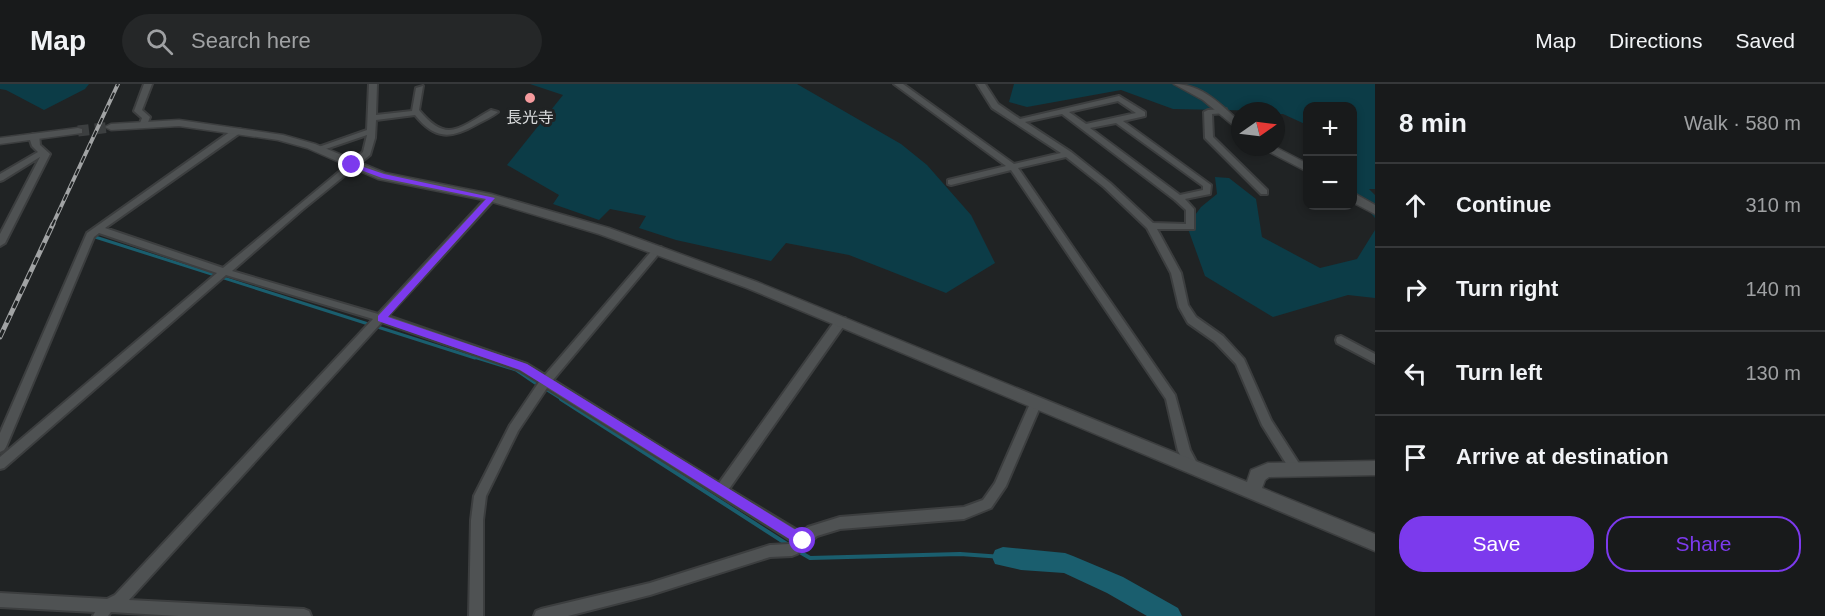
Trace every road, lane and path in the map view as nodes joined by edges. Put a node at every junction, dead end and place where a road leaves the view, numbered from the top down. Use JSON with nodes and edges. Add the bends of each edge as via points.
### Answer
{"nodes":[{"id":1,"x":148,"y":84,"type":"edge"},
{"id":2,"x":373,"y":84,"type":"edge"},
{"id":3,"x":429,"y":84,"type":"edge"},
{"id":4,"x":898,"y":84,"type":"edge"},
{"id":5,"x":981,"y":84,"type":"edge"},
{"id":6,"x":1179,"y":84,"type":"edge"},
{"id":7,"x":417,"y":86,"type":"edge"},
{"id":8,"x":1063,"y":111,"type":"junction"},
{"id":9,"x":1223,"y":111,"type":"junction"},
{"id":10,"x":494,"y":112,"type":"dead end"},
{"id":11,"x":416,"y":113,"type":"junction"},
{"id":12,"x":372,"y":118,"type":"junction"},
{"id":13,"x":1231,"y":119,"type":"edge"},
{"id":14,"x":1116,"y":120,"type":"junction"},
{"id":15,"x":1020,"y":121,"type":"junction"},
{"id":16,"x":144,"y":123,"type":"junction"},
{"id":17,"x":111,"y":127,"type":"tunnel mouth"},
{"id":18,"x":1084,"y":127,"type":"junction"},
{"id":19,"x":78,"y":130,"type":"tunnel mouth"},
{"id":20,"x":237,"y":131,"type":"junction"},
{"id":21,"x":371,"y":131,"type":"junction"},
{"id":22,"x":36,"y":136,"type":"junction"},
{"id":23,"x":0,"y":141,"type":"edge"},
{"id":24,"x":317,"y":149,"type":"junction"},
{"id":25,"x":43,"y":152,"type":"junction"},
{"id":26,"x":1068,"y":154,"type":"junction"},
{"id":27,"x":1283,"y":156,"type":"edge"},
{"id":28,"x":352,"y":165,"type":"junction"},
{"id":29,"x":1303,"y":166,"type":"edge"},
{"id":30,"x":1014,"y":168,"type":"junction"},
{"id":31,"x":0,"y":178,"type":"edge"},
{"id":32,"x":951,"y":182,"type":"dead end"},
{"id":33,"x":1264,"y":192,"type":"dead end"},
{"id":34,"x":491,"y":198,"type":"junction"},
{"id":35,"x":1178,"y":198,"type":"junction"},
{"id":36,"x":1357,"y":199,"type":"edge"},
{"id":37,"x":1375,"y":210,"type":"edge"},
{"id":38,"x":1151,"y":226,"type":"junction"},
{"id":39,"x":98,"y":229,"type":"junction"},
{"id":40,"x":0,"y":243,"type":"edge"},
{"id":41,"x":658,"y":249,"type":"junction"},
{"id":42,"x":226,"y":272,"type":"junction"},
{"id":43,"x":381,"y":318,"type":"junction"},
{"id":44,"x":841,"y":321,"type":"junction"},
{"id":45,"x":1341,"y":340,"type":"dead end"},
{"id":46,"x":1375,"y":359,"type":"edge"},
{"id":47,"x":546,"y":381,"type":"junction"},
{"id":48,"x":1036,"y":402,"type":"junction"},
{"id":49,"x":0,"y":447,"type":"edge"},
{"id":50,"x":0,"y":464,"type":"edge"},
{"id":51,"x":1193,"y":467,"type":"junction"},
{"id":52,"x":1375,"y":468,"type":"edge"},
{"id":53,"x":1296,"y":469,"type":"junction"},
{"id":54,"x":721,"y":490,"type":"junction"},
{"id":55,"x":1253,"y":491,"type":"junction"},
{"id":56,"x":1375,"y":543,"type":"edge"},
{"id":57,"x":798,"y":545,"type":"junction"},
{"id":58,"x":0,"y":600,"type":"edge"},
{"id":59,"x":104,"y":611,"type":"edge"},
{"id":60,"x":304,"y":616,"type":"edge"},
{"id":61,"x":476,"y":616,"type":"edge"},
{"id":62,"x":541,"y":616,"type":"edge"}],
"edges":[{"from":1,"to":16,"type":"street","via":[[138,111],[146,117]]},
{"from":2,"to":12,"type":"street"},
{"from":3,"to":7,"type":"street"},
{"from":4,"to":30,"type":"street"},
{"from":5,"to":15,"type":"street","via":[[995,106]]},
{"from":6,"to":9,"type":"street"},
{"from":7,"to":11,"type":"street"},
{"from":8,"to":14,"type":"street","via":[[1119,98],[1142,114]]},
{"from":8,"to":15,"type":"street"},
{"from":8,"to":18,"type":"street"},
{"from":9,"to":13,"type":"street"},
{"from":9,"to":33,"type":"street","via":[[1208,112],[1209,138]]},
{"from":10,"to":11,"type":"street","via":[[450,133],[430,129]]},
{"from":11,"to":12,"type":"street"},
{"from":12,"to":21,"type":"street"},
{"from":14,"to":18,"type":"street"},
{"from":14,"to":35,"type":"street","via":[[1207,184],[1207,192]]},
{"from":15,"to":26,"type":"street"},
{"from":16,"to":17,"type":"street"},
{"from":16,"to":20,"type":"street"},
{"from":18,"to":35,"type":"street"},
{"from":19,"to":22,"type":"street"},
{"from":20,"to":24,"type":"street","via":[[279,137]]},
{"from":20,"to":39,"type":"street"},
{"from":21,"to":24,"type":"street"},
{"from":21,"to":28,"type":"street","via":[[367,153]]},
{"from":22,"to":23,"type":"street"},
{"from":22,"to":25,"type":"street","via":[[36,146]]},
{"from":24,"to":28,"type":"street"},
{"from":25,"to":31,"type":"street"},
{"from":25,"to":40,"type":"street","via":[[46,154]]},
{"from":26,"to":30,"type":"street"},
{"from":26,"to":38,"type":"street"},
{"from":27,"to":29,"type":"street"},
{"from":28,"to":34,"type":"street","via":[[382,176]]},
{"from":28,"to":42,"type":"street"},
{"from":30,"to":32,"type":"street"},
{"from":30,"to":51,"type":"street","via":[[1171,398],[1184,451]]},
{"from":34,"to":41,"type":"street"},
{"from":34,"to":43,"type":"street"},
{"from":35,"to":38,"type":"street","via":[[1190,209],[1191,226]]},
{"from":36,"to":37,"type":"street"},
{"from":38,"to":53,"type":"street","via":[[1176,273],[1183,305],[1192,320],[1219,339],[1240,362],[1266,422]]},
{"from":39,"to":42,"type":"street"},
{"from":39,"to":49,"type":"street","via":[[90,235]]},
{"from":41,"to":44,"type":"street"},
{"from":41,"to":47,"type":"street"},
{"from":42,"to":43,"type":"street"},
{"from":42,"to":50,"type":"street"},
{"from":43,"to":47,"type":"street","via":[[523,367]]},
{"from":43,"to":59,"type":"street","via":[[120,600]]},
{"from":44,"to":48,"type":"street"},
{"from":44,"to":54,"type":"street"},
{"from":45,"to":46,"type":"street"},
{"from":47,"to":54,"type":"street"},
{"from":47,"to":61,"type":"street","via":[[514,428],[480,496]]},
{"from":48,"to":51,"type":"street"},
{"from":48,"to":57,"type":"street","via":[[1000,486],[987,504],[964,513],[840,523],[813,531]]},
{"from":51,"to":55,"type":"street"},
{"from":52,"to":53,"type":"street"},
{"from":53,"to":55,"type":"street","via":[[1268,470],[1257,475]]},
{"from":54,"to":57,"type":"street"},
{"from":55,"to":56,"type":"street"},
{"from":57,"to":62,"type":"street","via":[[770,550],[650,589]]},
{"from":58,"to":59,"type":"street"},
{"from":59,"to":60,"type":"street"}]}
